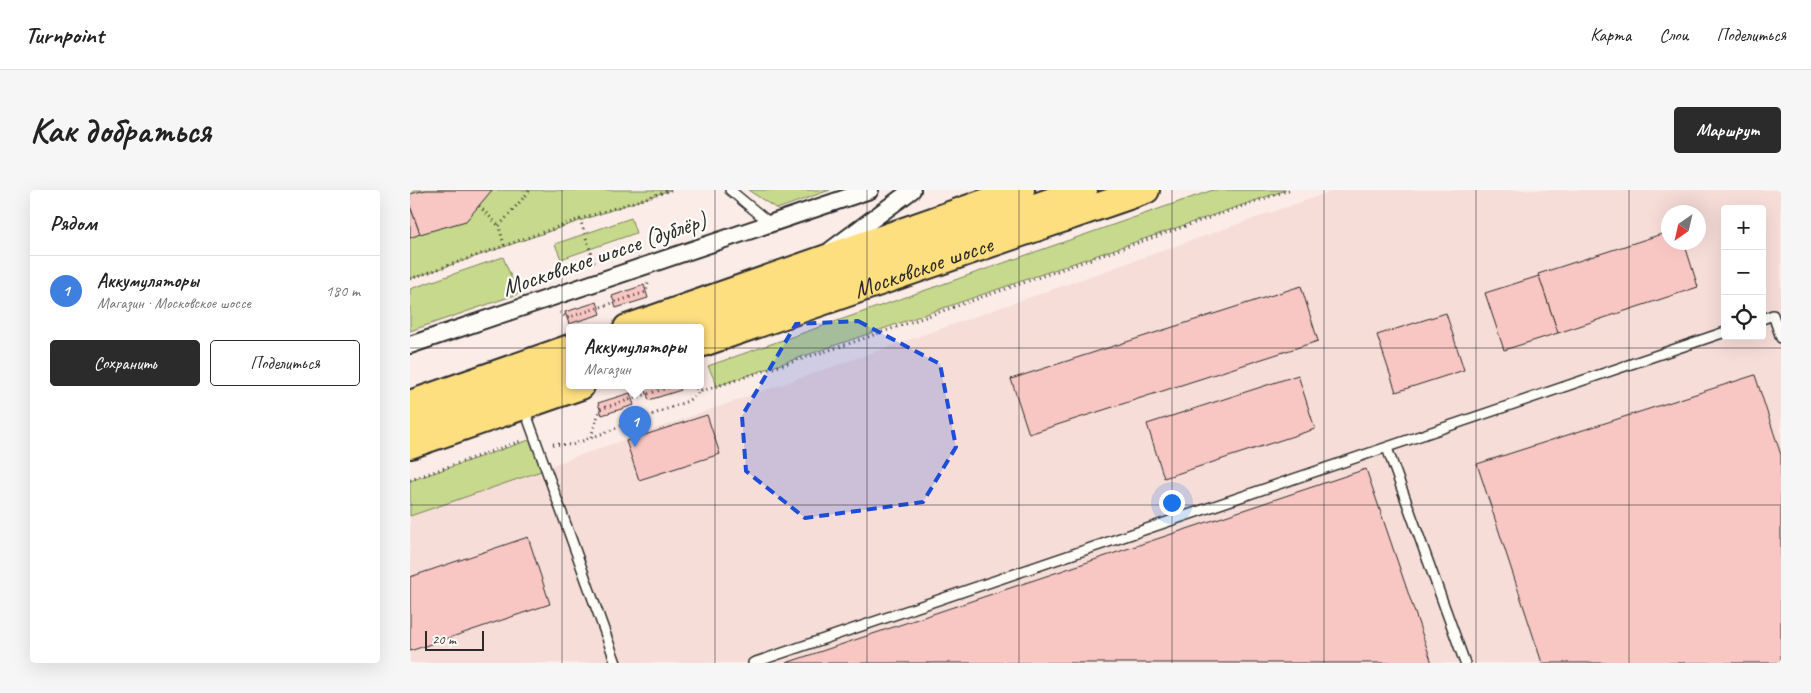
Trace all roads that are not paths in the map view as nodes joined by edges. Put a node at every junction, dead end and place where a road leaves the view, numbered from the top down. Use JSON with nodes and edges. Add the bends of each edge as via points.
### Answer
{"nodes":[{"id":1,"x":730,"y":190,"type":"edge"},
{"id":2,"x":870,"y":190,"type":"edge"},
{"id":3,"x":912,"y":190,"type":"edge"},
{"id":4,"x":1021,"y":190,"type":"edge"},
{"id":5,"x":1084,"y":190,"type":"edge"},
{"id":6,"x":1146,"y":190,"type":"edge"},
{"id":7,"x":771,"y":224,"type":"junction"},
{"id":8,"x":813,"y":263,"type":"junction"},
{"id":9,"x":757,"y":304,"type":"junction"},
{"id":10,"x":1766,"y":318,"type":"edge"},
{"id":11,"x":638,"y":324,"type":"edge"},
{"id":12,"x":698,"y":324,"type":"edge"},
{"id":13,"x":1721,"y":333,"type":"edge"},
{"id":14,"x":1781,"y":338,"type":"edge"},
{"id":15,"x":704,"y":343,"type":"edge"},
{"id":16,"x":410,"y":345,"type":"edge"},
{"id":17,"x":566,"y":349,"type":"edge"},
{"id":18,"x":566,"y":370,"type":"edge"},
{"id":19,"x":566,"y":388,"type":"edge"},
{"id":20,"x":520,"y":396,"type":"junction"},
{"id":21,"x":410,"y":404,"type":"edge"},
{"id":22,"x":410,"y":423,"type":"edge"},
{"id":23,"x":410,"y":445,"type":"edge"},
{"id":24,"x":1387,"y":448,"type":"junction"},
{"id":25,"x":616,"y":663,"type":"edge"},
{"id":26,"x":753,"y":663,"type":"edge"},
{"id":27,"x":1465,"y":663,"type":"edge"}],
"edges":[{"from":1,"to":7,"type":"lane"},
{"from":2,"to":7,"type":"street","name":"Московское шоссе (дублёр)"},
{"from":3,"to":8,"type":"street"},
{"from":4,"to":8,"type":"main road","name":"Московское шоссе"},
{"from":5,"to":9,"type":"main road","name":"Московское шоссе"},
{"from":6,"to":15,"type":"main road","name":"Московское шоссе"},
{"from":7,"to":16,"type":"street","name":"Московское шоссе (дублёр)"},
{"from":8,"to":9,"type":"street"},
{"from":8,"to":11,"type":"main road","name":"Московское шоссе"},
{"from":9,"to":12,"type":"main road","name":"Московское шоссе"},
{"from":10,"to":14,"type":"lane","via":[[1773,316]]},
{"from":13,"to":24,"type":"lane"},
{"from":17,"to":21,"type":"main road"},
{"from":18,"to":20,"type":"main road"},
{"from":19,"to":20,"type":"main road"},
{"from":20,"to":22,"type":"main road"},
{"from":20,"to":23,"type":"main road"},
{"from":20,"to":25,"type":"lane"},
{"from":24,"to":26,"type":"lane"},
{"from":24,"to":27,"type":"lane"}]}
